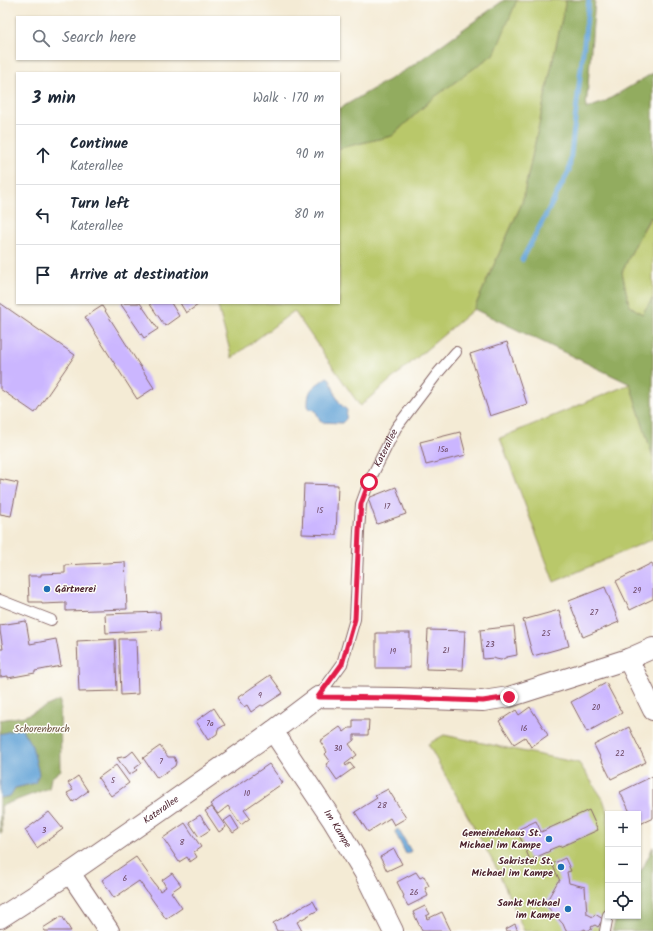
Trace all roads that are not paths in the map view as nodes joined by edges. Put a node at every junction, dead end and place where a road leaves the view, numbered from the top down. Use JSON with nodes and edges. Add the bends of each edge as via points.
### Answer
{"nodes":[{"id":1,"x":456,"y":352,"type":"dead end"},
{"id":2,"x":0,"y":600,"type":"edge"},
{"id":3,"x":51,"y":620,"type":"dead end"},
{"id":4,"x":653,"y":648,"type":"edge"},
{"id":5,"x":628,"y":659,"type":"junction"},
{"id":6,"x":318,"y":697,"type":"junction"},
{"id":7,"x":653,"y":710,"type":"edge"},
{"id":8,"x":273,"y":731,"type":"junction"},
{"id":9,"x":70,"y":873,"type":"junction"},
{"id":10,"x":0,"y":918,"type":"edge"},
{"id":11,"x":607,"y":919,"type":"edge"},
{"id":12,"x":109,"y":931,"type":"edge"},
{"id":13,"x":393,"y":931,"type":"edge"},
{"id":14,"x":605,"y":931,"type":"edge"}],
"edges":[{"from":1,"to":6,"type":"lane","name":"Katerallee","via":[[436,374],[396,428],[369,482],[361,504],[355,619],[342,664]]},
{"from":2,"to":3,"type":"lane"},
{"from":4,"to":5,"type":"street"},
{"from":5,"to":6,"type":"street","via":[[509,697],[483,701]]},
{"from":5,"to":7,"type":"street"},
{"from":6,"to":8,"type":"street","name":"Katerallee"},
{"from":8,"to":9,"type":"street","name":"Katerallee"},
{"from":8,"to":13,"type":"street","name":"Im Kampe","via":[[364,872]]},
{"from":9,"to":10,"type":"street","name":"Katerallee"},
{"from":9,"to":12,"type":"street"},
{"from":11,"to":14,"type":"lane"}]}
